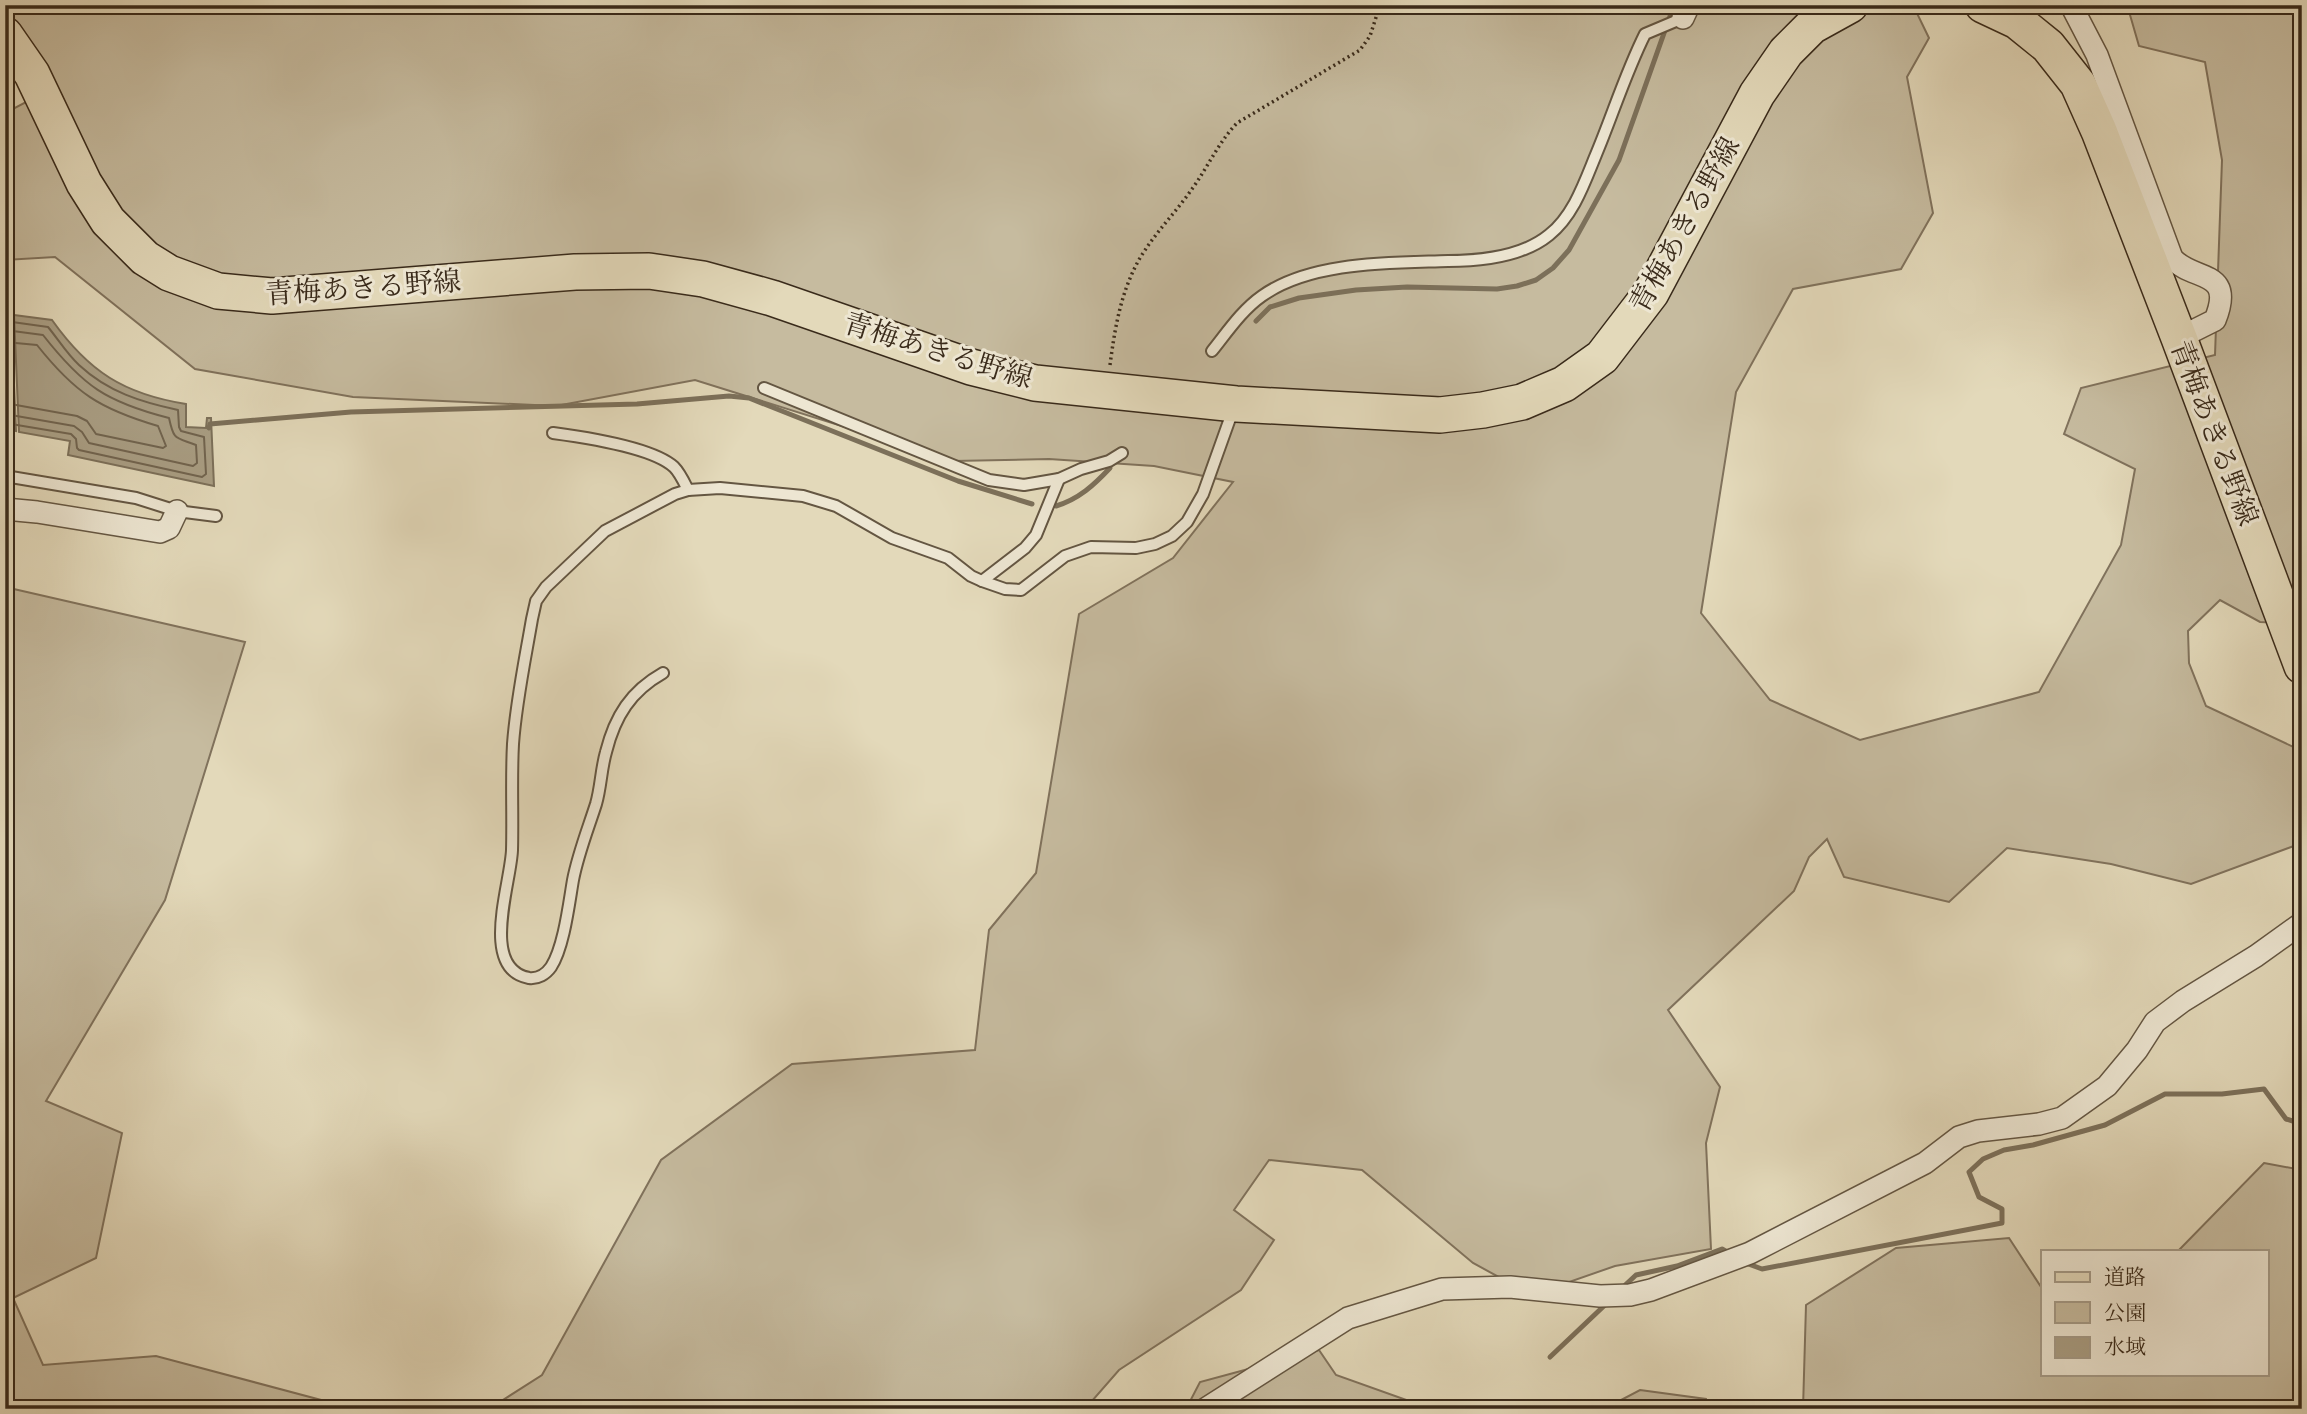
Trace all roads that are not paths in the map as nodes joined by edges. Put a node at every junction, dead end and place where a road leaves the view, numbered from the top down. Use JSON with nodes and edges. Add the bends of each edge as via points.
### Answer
{"nodes":[{"id":1,"x":1850,"y":5,"type":"edge"},
{"id":2,"x":1983,"y":5,"type":"edge"},
{"id":3,"x":2071,"y":5,"type":"edge"},
{"id":4,"x":1684,"y":14,"type":"edge"},
{"id":5,"x":5,"y":36,"type":"edge"},
{"id":6,"x":2179,"y":338,"type":"junction"},
{"id":7,"x":1212,"y":351,"type":"dead end"},
{"id":8,"x":764,"y":388,"type":"dead end"},
{"id":9,"x":1236,"y":404,"type":"junction"},
{"id":10,"x":553,"y":433,"type":"dead end"},
{"id":11,"x":1122,"y":453,"type":"dead end"},
{"id":12,"x":5,"y":476,"type":"edge"},
{"id":13,"x":1059,"y":479,"type":"junction"},
{"id":14,"x":688,"y":490,"type":"junction"},
{"id":15,"x":5,"y":509,"type":"edge"},
{"id":16,"x":177,"y":511,"type":"junction"},
{"id":17,"x":216,"y":516,"type":"dead end"},
{"id":18,"x":982,"y":581,"type":"junction"},
{"id":19,"x":2302,"y":666,"type":"edge"},
{"id":20,"x":663,"y":673,"type":"dead end"},
{"id":21,"x":2302,"y":923,"type":"edge"},
{"id":22,"x":1205,"y":1409,"type":"edge"}],
"edges":[{"from":1,"to":9,"type":"main road","name":"青梅あきる野線","via":[[1812,26],[1786,52],[1757,94],[1651,293],[1602,357],[1564,384],[1522,402],[1440,415]]},
{"from":2,"to":6,"type":"main road","name":"青梅あきる野線","via":[[2017,20],[2048,46],[2078,85]]},
{"from":3,"to":6,"type":"street","via":[[2097,55],[2172,258],[2178,266],[2213,279],[2219,293],[2215,320]]},
{"from":4,"to":7,"type":"lane","via":[[1645,34],[1581,192],[1549,235],[1526,248],[1472,261],[1350,267],[1301,276],[1263,295],[1241,313]]},
{"from":5,"to":9,"type":"main road","name":"青梅あきる野線","via":[[32,74],[84,184],[108,220],[145,258],[169,273],[218,291],[272,296],[575,272],[649,271],[703,279],[772,298],[971,367],[1035,383]]},
{"from":6,"to":19,"type":"main road","name":"青梅あきる野線"},
{"from":8,"to":13,"type":"lane","via":[[989,480],[1024,485]]},
{"from":9,"to":18,"type":"lane","via":[[1203,494],[1187,522],[1171,536],[1136,548],[1091,547],[1065,556],[1021,590]]},
{"from":10,"to":14,"type":"lane","via":[[643,452],[673,466]]},
{"from":11,"to":13,"type":"lane"},
{"from":12,"to":16,"type":"lane","via":[[136,498]]},
{"from":13,"to":18,"type":"lane","via":[[1036,535]]},
{"from":14,"to":18,"type":"lane","via":[[765,491],[836,506],[892,537],[948,558]]},
{"from":14,"to":20,"type":"lane","via":[[605,531],[536,601],[513,743],[511,865],[502,907],[501,948],[507,965],[520,975],[533,979],[552,965],[616,723],[634,694]]},
{"from":15,"to":16,"type":"street","via":[[160,532],[169,528]]},
{"from":16,"to":17,"type":"lane"},
{"from":21,"to":22,"type":"street","via":[[2155,1022],[2107,1086],[2062,1118],[1959,1137],[1925,1163],[1750,1253],[1651,1290],[1600,1296],[1510,1287],[1442,1289],[1348,1318]]}]}
